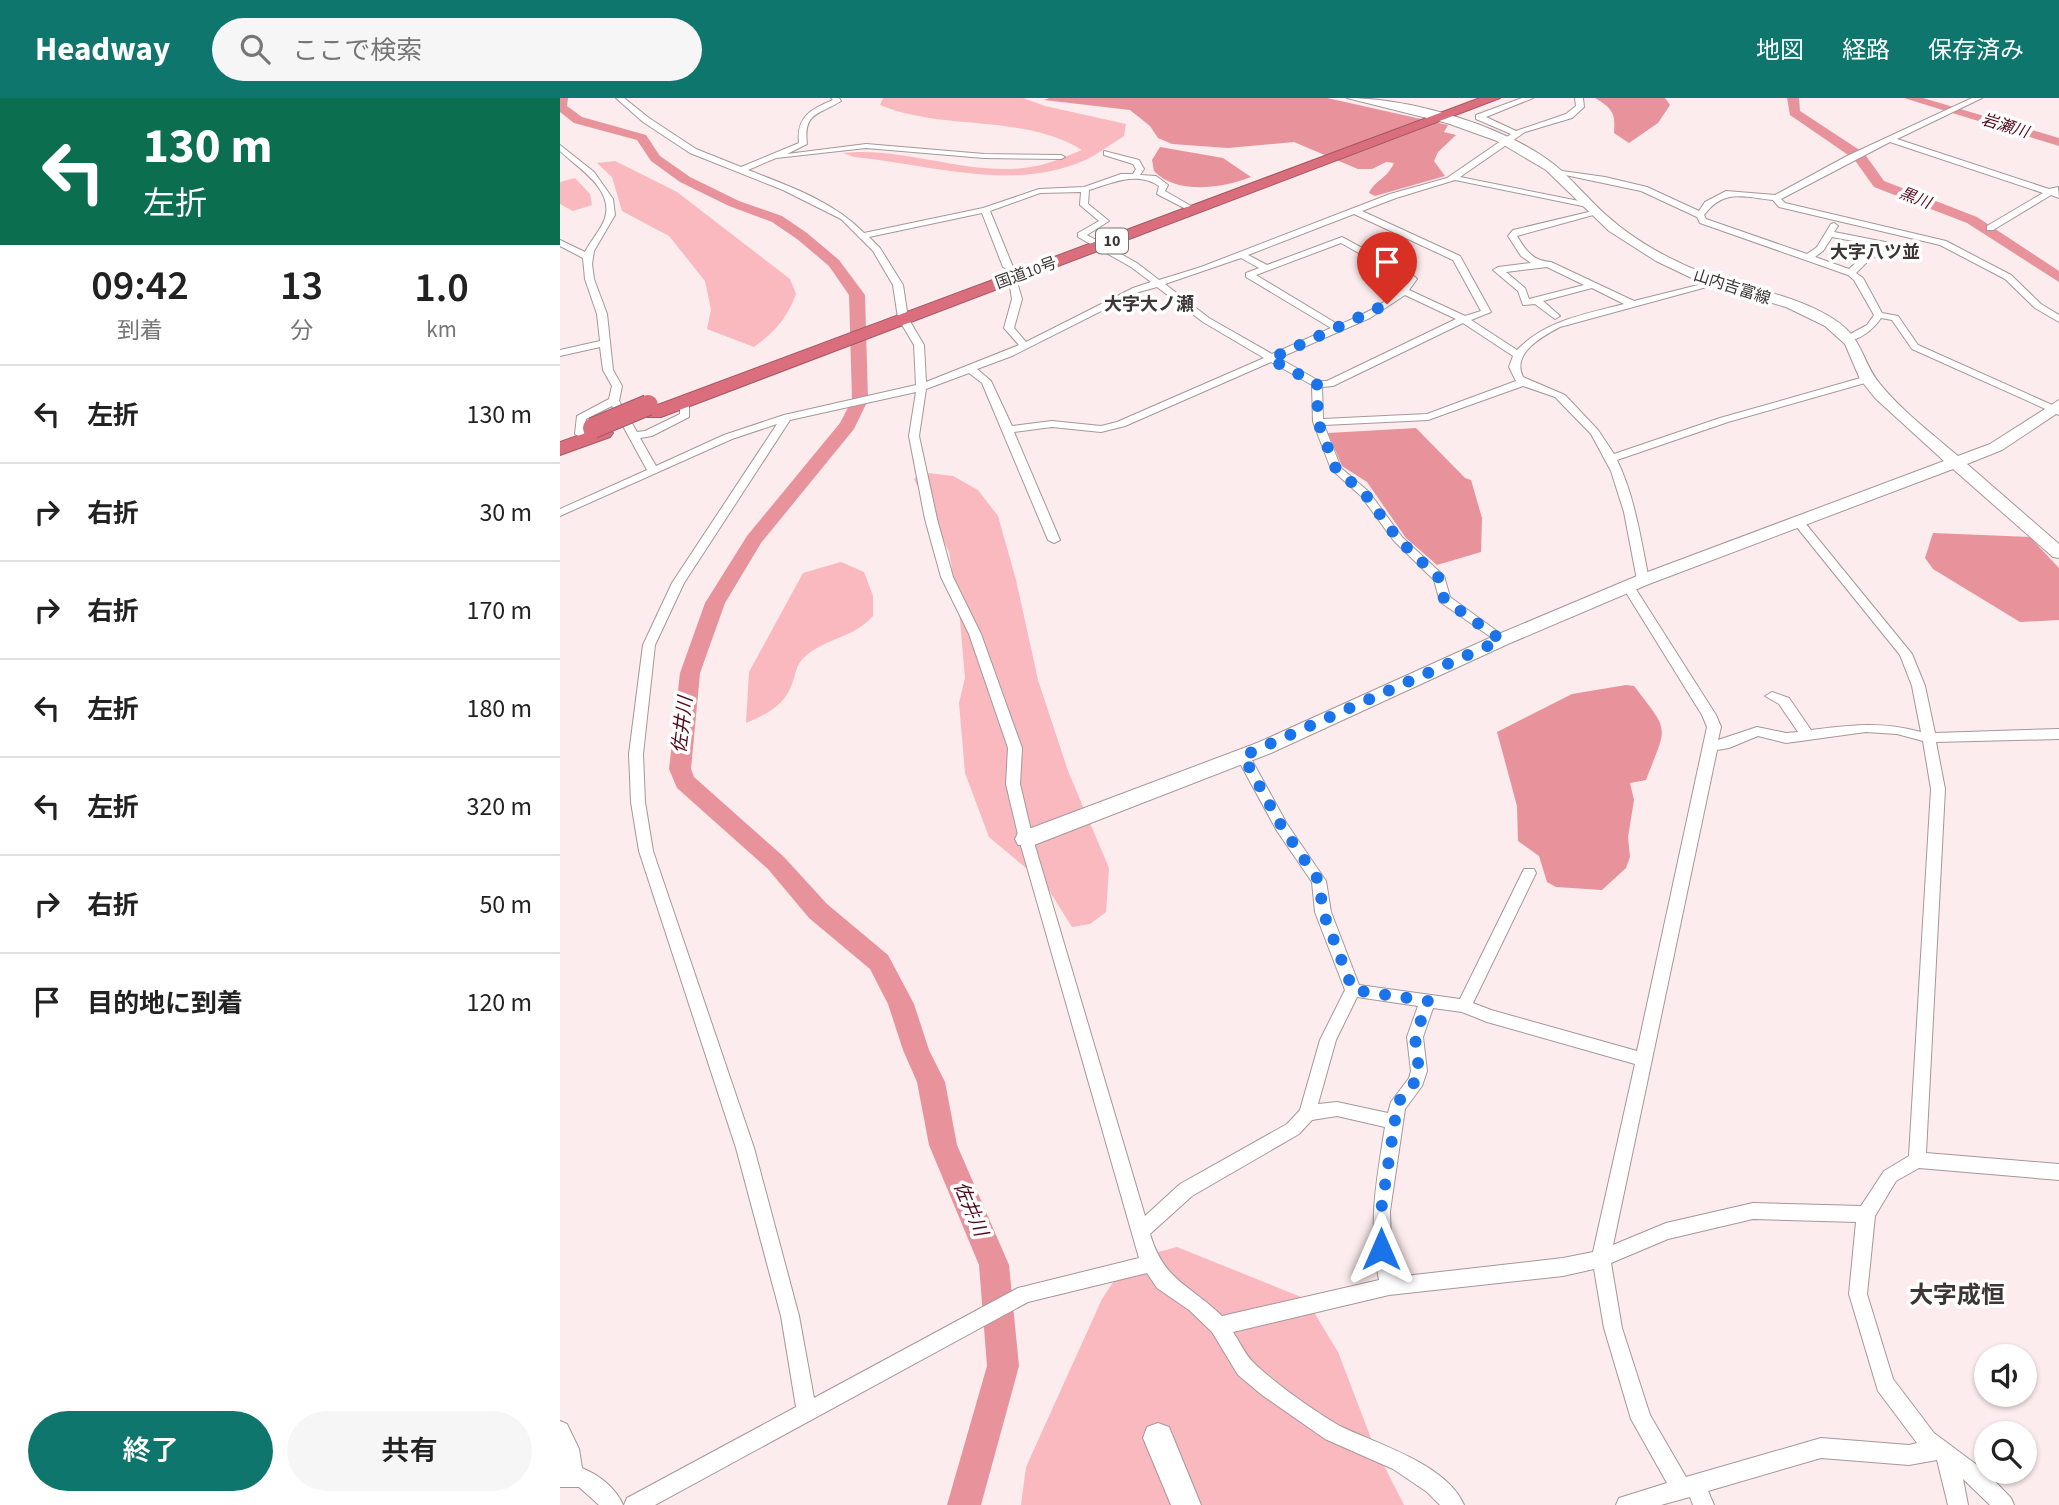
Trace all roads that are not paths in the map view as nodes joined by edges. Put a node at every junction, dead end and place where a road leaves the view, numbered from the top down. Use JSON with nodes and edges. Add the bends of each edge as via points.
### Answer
{"nodes":[{"id":1,"x":620,"y":98,"type":"edge"},
{"id":2,"x":848,"y":98,"type":"edge"},
{"id":3,"x":1353,"y":98,"type":"edge"},
{"id":4,"x":1480,"y":98,"type":"edge"},
{"id":5,"x":1493,"y":98,"type":"edge"},
{"id":6,"x":1529,"y":98,"type":"edge"},
{"id":7,"x":1579,"y":98,"type":"edge"},
{"id":8,"x":1978,"y":98,"type":"edge"},
{"id":9,"x":836,"y":99,"type":"edge"},
{"id":10,"x":1434,"y":118,"type":"junction"},
{"id":11,"x":1517,"y":134,"type":"junction"},
{"id":12,"x":1889,"y":139,"type":"junction"},
{"id":13,"x":1504,"y":141,"type":"junction"},
{"id":14,"x":560,"y":147,"type":"edge"},
{"id":15,"x":1107,"y":153,"type":"dead end"},
{"id":16,"x":779,"y":157,"type":"junction"},
{"id":17,"x":1061,"y":157,"type":"dead end"},
{"id":18,"x":1325,"y":157,"type":"junction"},
{"id":19,"x":741,"y":170,"type":"junction"},
{"id":20,"x":1555,"y":172,"type":"junction"},
{"id":21,"x":1136,"y":175,"type":"junction"},
{"id":22,"x":1455,"y":178,"type":"junction"},
{"id":23,"x":2059,"y":187,"type":"edge"},
{"id":24,"x":1084,"y":189,"type":"junction"},
{"id":25,"x":2054,"y":193,"type":"edge"},
{"id":26,"x":1776,"y":198,"type":"junction"},
{"id":27,"x":1187,"y":206,"type":"junction"},
{"id":28,"x":985,"y":209,"type":"junction"},
{"id":29,"x":1592,"y":209,"type":"junction"},
{"id":30,"x":1355,"y":211,"type":"junction"},
{"id":31,"x":1700,"y":215,"type":"junction"},
{"id":32,"x":1835,"y":216,"type":"junction"},
{"id":33,"x":1990,"y":228,"type":"dead end"},
{"id":34,"x":1829,"y":234,"type":"junction"},
{"id":35,"x":865,"y":235,"type":"junction"},
{"id":36,"x":560,"y":243,"type":"edge"},
{"id":37,"x":1096,"y":244,"type":"junction"},
{"id":38,"x":1242,"y":254,"type":"junction"},
{"id":39,"x":588,"y":257,"type":"junction"},
{"id":40,"x":1809,"y":257,"type":"junction"},
{"id":41,"x":1536,"y":264,"type":"junction"},
{"id":42,"x":1009,"y":267,"type":"dead end"},
{"id":43,"x":1266,"y":268,"type":"junction"},
{"id":44,"x":1851,"y":273,"type":"junction"},
{"id":45,"x":1012,"y":282,"type":"dead end"},
{"id":46,"x":1711,"y":283,"type":"junction"},
{"id":47,"x":1159,"y":284,"type":"junction"},
{"id":48,"x":1590,"y":286,"type":"junction"},
{"id":49,"x":1404,"y":291,"type":"junction"},
{"id":50,"x":1536,"y":300,"type":"junction"},
{"id":51,"x":1632,"y":304,"type":"junction"},
{"id":52,"x":1879,"y":315,"type":"junction"},
{"id":53,"x":1555,"y":316,"type":"dead end"},
{"id":54,"x":896,"y":317,"type":"junction"},
{"id":55,"x":2059,"y":319,"type":"edge"},
{"id":56,"x":1464,"y":320,"type":"junction"},
{"id":57,"x":1339,"y":329,"type":"junction"},
{"id":58,"x":1848,"y":339,"type":"junction"},
{"id":59,"x":603,"y":343,"type":"junction"},
{"id":60,"x":1025,"y":346,"type":"junction"},
{"id":61,"x":809,"y":349,"type":"junction"},
{"id":62,"x":560,"y":353,"type":"edge"},
{"id":63,"x":1518,"y":355,"type":"junction"},
{"id":64,"x":1270,"y":359,"type":"junction"},
{"id":65,"x":969,"y":369,"type":"junction"},
{"id":66,"x":1868,"y":379,"type":"junction"},
{"id":67,"x":1523,"y":382,"type":"junction"},
{"id":68,"x":1317,"y":384,"type":"junction"},
{"id":69,"x":915,"y":388,"type":"junction"},
{"id":70,"x":684,"y":400,"type":"junction"},
{"id":71,"x":614,"y":401,"type":"junction"},
{"id":72,"x":651,"y":409,"type":"junction"},
{"id":73,"x":2057,"y":409,"type":"edge"},
{"id":74,"x":792,"y":416,"type":"junction"},
{"id":75,"x":1318,"y":422,"type":"junction"},
{"id":76,"x":1009,"y":430,"type":"junction"},
{"id":77,"x":592,"y":431,"type":"junction"},
{"id":78,"x":634,"y":436,"type":"junction"},
{"id":79,"x":560,"y":442,"type":"edge"},
{"id":80,"x":560,"y":449,"type":"edge"},
{"id":81,"x":1613,"y":458,"type":"junction"},
{"id":82,"x":1956,"y":461,"type":"junction"},
{"id":83,"x":652,"y":469,"type":"junction"},
{"id":84,"x":560,"y":513,"type":"edge"},
{"id":85,"x":1797,"y":520,"type":"junction"},
{"id":86,"x":1054,"y":540,"type":"dead end"},
{"id":87,"x":2059,"y":553,"type":"edge"},
{"id":88,"x":1635,"y":583,"type":"junction"},
{"id":89,"x":1501,"y":640,"type":"junction"},
{"id":90,"x":1772,"y":696,"type":"dead end"},
{"id":91,"x":2059,"y":734,"type":"edge"},
{"id":92,"x":1807,"y":735,"type":"junction"},
{"id":93,"x":1929,"y":738,"type":"junction"},
{"id":94,"x":1711,"y":745,"type":"junction"},
{"id":95,"x":1243,"y":756,"type":"junction"},
{"id":96,"x":1026,"y":839,"type":"junction"},
{"id":97,"x":1529,"y":873,"type":"dead end"},
{"id":98,"x":1353,"y":990,"type":"junction"},
{"id":99,"x":1428,"y":1001,"type":"junction"},
{"id":100,"x":1464,"y":1006,"type":"junction"},
{"id":101,"x":1642,"y":1059,"type":"junction"},
{"id":102,"x":1307,"y":1113,"type":"junction"},
{"id":103,"x":1395,"y":1122,"type":"junction"},
{"id":104,"x":1917,"y":1160,"type":"junction"},
{"id":105,"x":2059,"y":1172,"type":"edge"},
{"id":106,"x":1866,"y":1214,"type":"junction"},
{"id":107,"x":1140,"y":1231,"type":"junction"},
{"id":108,"x":1601,"y":1259,"type":"junction"},
{"id":109,"x":1152,"y":1263,"type":"junction"},
{"id":110,"x":1390,"y":1286,"type":"junction"},
{"id":111,"x":1219,"y":1326,"type":"junction"},
{"id":112,"x":810,"y":1408,"type":"junction"},
{"id":113,"x":560,"y":1431,"type":"edge"},
{"id":114,"x":1158,"y":1438,"type":"dead end"},
{"id":115,"x":1943,"y":1452,"type":"junction"},
{"id":116,"x":567,"y":1475,"type":"edge"},
{"id":117,"x":1688,"y":1487,"type":"junction"},
{"id":118,"x":612,"y":1505,"type":"edge"},
{"id":119,"x":634,"y":1505,"type":"edge"},
{"id":120,"x":1186,"y":1505,"type":"edge"},
{"id":121,"x":1454,"y":1505,"type":"edge"},
{"id":122,"x":1626,"y":1505,"type":"edge"},
{"id":123,"x":1704,"y":1505,"type":"edge"},
{"id":124,"x":1958,"y":1505,"type":"edge"},
{"id":125,"x":2004,"y":1505,"type":"edge"}],
"edges":[{"from":1,"to":19,"type":"street","via":[[693,151]]},
{"from":2,"to":9,"type":"street"},
{"from":3,"to":10,"type":"main road","name":"山内吉富線"},
{"from":4,"to":10,"type":"highway","name":"国道10号","number":"10"},
{"from":5,"to":10,"type":"highway","name":"国道10号","number":"10"},
{"from":6,"to":11,"type":"street","via":[[1479,117]]},
{"from":7,"to":11,"type":"street","via":[[1580,107],[1569,116]]},
{"from":8,"to":12,"type":"street"},
{"from":9,"to":16,"type":"street","via":[[804,120],[800,129],[803,144]]},
{"from":10,"to":13,"type":"main road","name":"山内吉富線"},
{"from":10,"to":18,"type":"highway","name":"国道10号","number":"10"},
{"from":11,"to":13,"type":"street"},
{"from":12,"to":25,"type":"street"},
{"from":12,"to":26,"type":"street"},
{"from":13,"to":20,"type":"main road","name":"山内吉富線"},
{"from":13,"to":22,"type":"street"},
{"from":14,"to":39,"type":"street","via":[[604,187],[611,208]]},
{"from":15,"to":21,"type":"street","via":[[1136,162],[1140,169]]},
{"from":16,"to":17,"type":"street","via":[[866,146]]},
{"from":16,"to":19,"type":"street"},
{"from":18,"to":27,"type":"highway","name":"国道10号","number":"10"},
{"from":18,"to":37,"type":"highway","name":"国道10号","number":"10"},
{"from":19,"to":35,"type":"street","via":[[821,203]]},
{"from":20,"to":29,"type":"main road","name":"山内吉富線"},
{"from":20,"to":31,"type":"street","via":[[1644,189]]},
{"from":21,"to":24,"type":"street"},
{"from":21,"to":27,"type":"street","via":[[1153,178],[1164,185],[1160,192]]},
{"from":22,"to":29,"type":"street"},
{"from":22,"to":30,"type":"street"},
{"from":23,"to":25,"type":"street"},
{"from":24,"to":28,"type":"street","via":[[1039,191]]},
{"from":24,"to":37,"type":"street","via":[[1084,205],[1105,221],[1081,233]]},
{"from":25,"to":33,"type":"street"},
{"from":26,"to":31,"type":"street","via":[[1726,193]]},
{"from":26,"to":32,"type":"street","via":[[1782,205]]},
{"from":27,"to":37,"type":"highway","name":"国道10号","number":"10"},
{"from":28,"to":35,"type":"street"},
{"from":28,"to":42,"type":"street"},
{"from":29,"to":41,"type":"street","via":[[1516,232],[1512,236]]},
{"from":29,"to":46,"type":"main road","name":"山内吉富線","via":[[1639,246]]},
{"from":30,"to":38,"type":"street"},
{"from":30,"to":56,"type":"street","via":[[1458,258],[1486,312]]},
{"from":31,"to":40,"type":"street","via":[[1703,221]]},
{"from":32,"to":34,"type":"street"},
{"from":32,"to":55,"type":"street","via":[[1925,237],[1959,250],[2008,277]]},
{"from":34,"to":40,"type":"street"},
{"from":34,"to":44,"type":"street","via":[[1887,245]]},
{"from":35,"to":54,"type":"street","via":[[898,285]]},
{"from":36,"to":39,"type":"street"},
{"from":37,"to":47,"type":"street"},
{"from":37,"to":54,"type":"highway","name":"国道10号","number":"10"},
{"from":38,"to":43,"type":"street"},
{"from":38,"to":47,"type":"street"},
{"from":39,"to":59,"type":"street","via":[[603,315]]},
{"from":40,"to":44,"type":"street"},
{"from":41,"to":48,"type":"street","via":[[1548,264]]},
{"from":41,"to":50,"type":"street","via":[[1498,270],[1522,290],[1526,303]]},
{"from":43,"to":49,"type":"street","via":[[1342,240],[1412,279]]},
{"from":43,"to":57,"type":"street","via":[[1249,275]]},
{"from":44,"to":52,"type":"street"},
{"from":45,"to":60,"type":"street","via":[[1017,299],[1009,328]]},
{"from":46,"to":51,"type":"street"},
{"from":46,"to":58,"type":"main road","name":"山内吉富線","via":[[1806,312]]},
{"from":47,"to":60,"type":"street","via":[[1136,290]]},
{"from":47,"to":64,"type":"street","via":[[1206,320]]},
{"from":48,"to":50,"type":"street"},
{"from":48,"to":51,"type":"street"},
{"from":49,"to":56,"type":"street"},
{"from":49,"to":57,"type":"street"},
{"from":50,"to":53,"type":"street"},
{"from":51,"to":63,"type":"street","via":[[1557,325]]},
{"from":52,"to":58,"type":"street","via":[[1870,327]]},
{"from":52,"to":73,"type":"street","via":[[1895,318],[1915,347]]},
{"from":54,"to":61,"type":"highway","name":"国道10号","number":"10"},
{"from":54,"to":69,"type":"street","via":[[918,341]]},
{"from":56,"to":63,"type":"street"},
{"from":56,"to":68,"type":"street","via":[[1329,384]]},
{"from":57,"to":64,"type":"street"},
{"from":58,"to":66,"type":"main road","name":"山内吉富線"},
{"from":59,"to":62,"type":"street"},
{"from":59,"to":71,"type":"street","via":[[609,378],[617,386]]},
{"from":60,"to":65,"type":"street"},
{"from":61,"to":70,"type":"highway","name":"国道10号","number":"10"},
{"from":61,"to":72,"type":"highway","name":"国道10号","number":"10"},
{"from":63,"to":67,"type":"street","via":[[1516,374]]},
{"from":64,"to":68,"type":"street"},
{"from":64,"to":76,"type":"street","via":[[1110,428],[1052,424]]},
{"from":65,"to":69,"type":"street"},
{"from":65,"to":76,"type":"street","via":[[986,381]]},
{"from":66,"to":81,"type":"street"},
{"from":66,"to":82,"type":"main road","name":"山内吉富線","via":[[1889,404]]},
{"from":67,"to":75,"type":"street","via":[[1428,417]]},
{"from":67,"to":81,"type":"street","via":[[1559,395],[1601,438]]},
{"from":68,"to":75,"type":"street"},
{"from":69,"to":74,"type":"street"},
{"from":69,"to":96,"type":"street","via":[[913,432],[931,519],[947,577],[975,634],[1014,748],[1013,784]]},
{"from":70,"to":72,"type":"highway","name":"国道10号","number":"10"},
{"from":70,"to":78,"type":"street","via":[[685,415]]},
{"from":71,"to":77,"type":"street","via":[[581,418]]},
{"from":71,"to":78,"type":"street"},
{"from":72,"to":77,"type":"highway","name":"国道10号","number":"10"},
{"from":73,"to":82,"type":"main road","via":[[1996,447]]},
{"from":74,"to":83,"type":"street"},
{"from":74,"to":112,"type":"street","via":[[678,583],[657,626],[645,667],[636,771],[651,869],[707,1024],[745,1148]]},
{"from":75,"to":89,"type":"street","via":[[1336,469],[1365,494],[1398,539],[1440,579],[1444,599]]},
{"from":76,"to":86,"type":"street"},
{"from":77,"to":79,"type":"highway","name":"国道10号","number":"10"},
{"from":77,"to":80,"type":"highway","name":"国道10号","number":"10"},
{"from":78,"to":83,"type":"street"},
{"from":81,"to":88,"type":"street","via":[[1626,492]]},
{"from":82,"to":85,"type":"main road"},
{"from":82,"to":87,"type":"main road","name":"山内吉富線"},
{"from":83,"to":84,"type":"street"},
{"from":85,"to":88,"type":"main road"},
{"from":85,"to":93,"type":"street","via":[[1906,654]]},
{"from":88,"to":89,"type":"main road"},
{"from":88,"to":94,"type":"street","via":[[1709,715],[1714,727]]},
{"from":89,"to":95,"type":"main road"},
{"from":90,"to":92,"type":"street","via":[[1784,701]]},
{"from":91,"to":93,"type":"street"},
{"from":92,"to":93,"type":"street","via":[[1866,728]]},
{"from":92,"to":94,"type":"street","via":[[1786,738],[1757,731],[1724,745]]},
{"from":93,"to":104,"type":"street","via":[[1938,789]]},
{"from":94,"to":101,"type":"street"},
{"from":95,"to":96,"type":"main road"},
{"from":95,"to":98,"type":"street","via":[[1282,827],[1319,881],[1323,912]]},
{"from":96,"to":107,"type":"street"},
{"from":97,"to":100,"type":"street"},
{"from":98,"to":99,"type":"street"},
{"from":98,"to":102,"type":"street","via":[[1328,1040]]},
{"from":99,"to":100,"type":"street"},
{"from":99,"to":103,"type":"street","via":[[1415,1037],[1419,1071],[1402,1095]]},
{"from":100,"to":101,"type":"street"},
{"from":101,"to":108,"type":"street"},
{"from":102,"to":103,"type":"street","via":[[1337,1109]]},
{"from":102,"to":107,"type":"street","via":[[1293,1129],[1186,1190]]},
{"from":103,"to":110,"type":"street","via":[[1381,1211],[1381,1249]]},
{"from":104,"to":105,"type":"street"},
{"from":104,"to":106,"type":"street","via":[[1890,1176]]},
{"from":106,"to":108,"type":"street","via":[[1753,1211],[1666,1231]]},
{"from":106,"to":115,"type":"street","via":[[1858,1294],[1885,1384],[1927,1440]]},
{"from":107,"to":109,"type":"street"},
{"from":108,"to":110,"type":"street"},
{"from":108,"to":117,"type":"street","via":[[1613,1328],[1641,1419]]},
{"from":109,"to":111,"type":"street","via":[[1164,1282]]},
{"from":109,"to":112,"type":"street","via":[[1025,1294]]},
{"from":110,"to":111,"type":"street"},
{"from":111,"to":121,"type":"street","via":[[1245,1368],[1269,1388],[1332,1433],[1401,1462]]},
{"from":112,"to":119,"type":"street"},
{"from":113,"to":116,"type":"street","via":[[569,1449]]},
{"from":114,"to":120,"type":"main road"},
{"from":115,"to":117,"type":"street","via":[[1909,1455],[1821,1447]]},
{"from":115,"to":124,"type":"street"},
{"from":115,"to":125,"type":"street"},
{"from":116,"to":118,"type":"street","via":[[593,1483]]},
{"from":117,"to":122,"type":"street"},
{"from":117,"to":123,"type":"street"}]}
